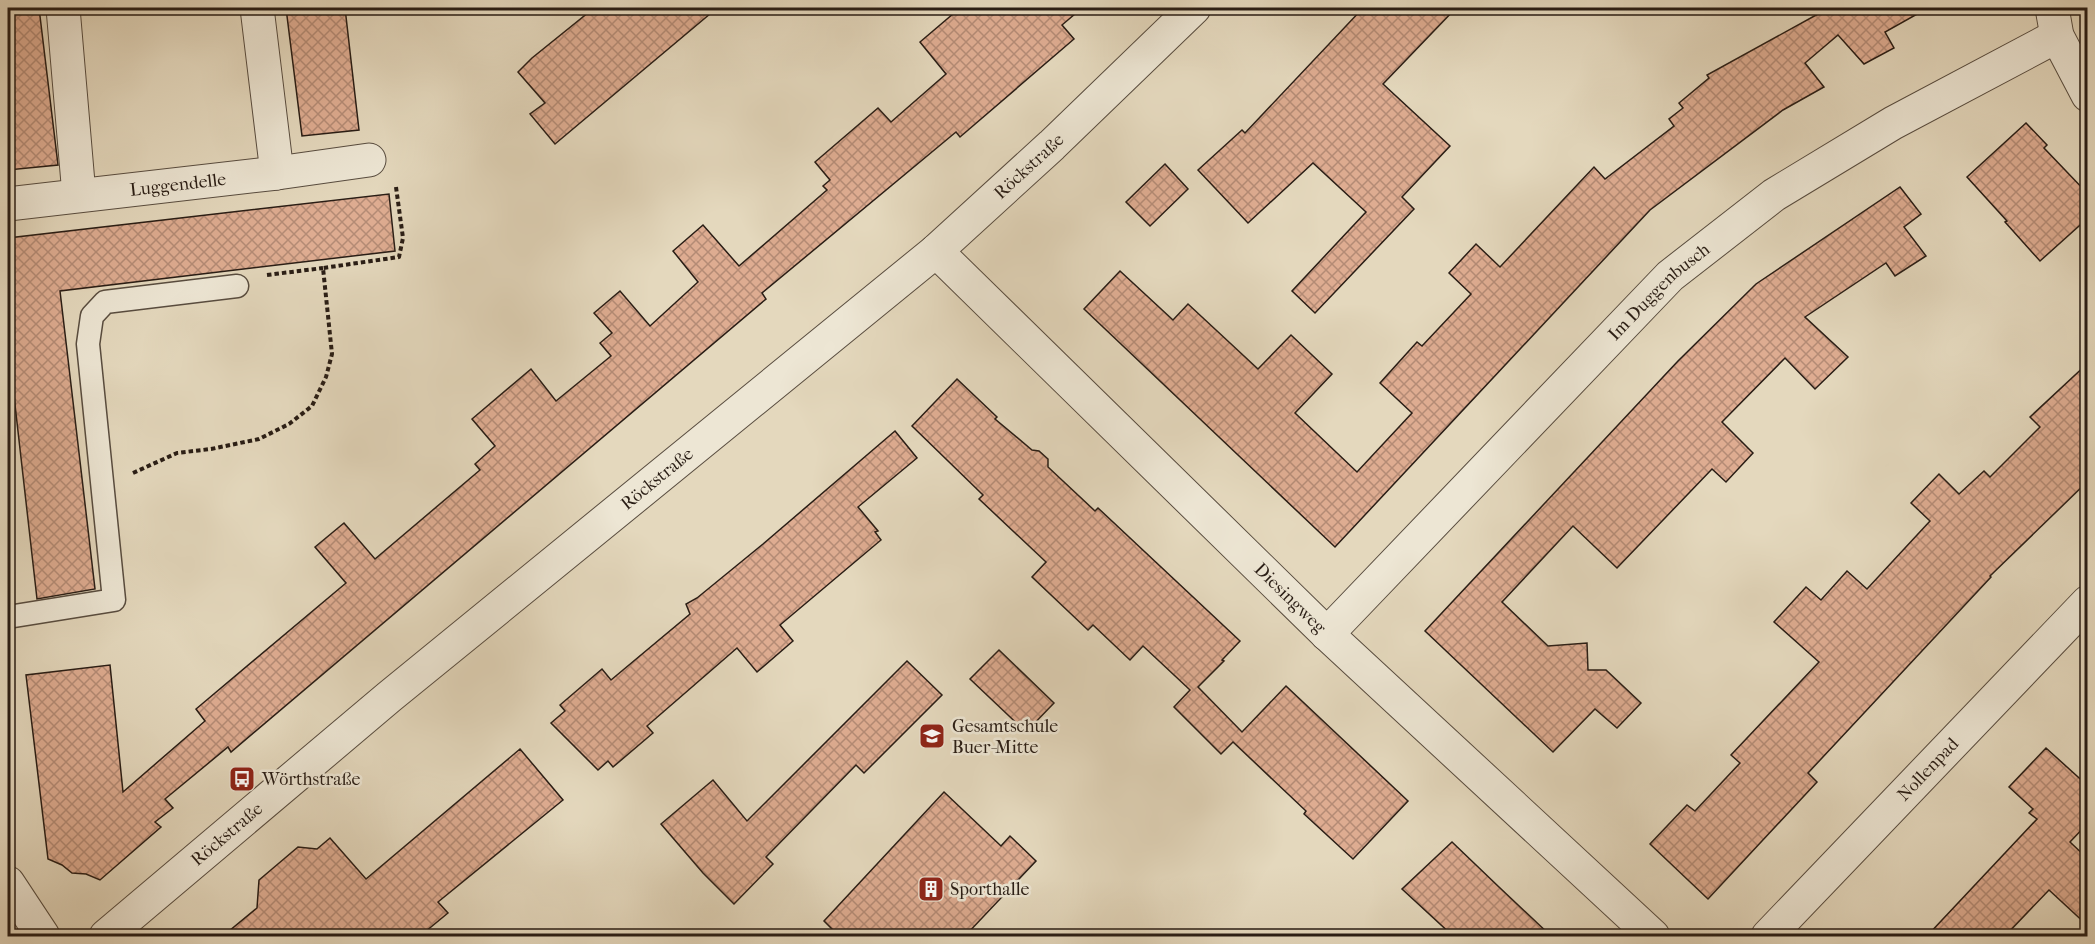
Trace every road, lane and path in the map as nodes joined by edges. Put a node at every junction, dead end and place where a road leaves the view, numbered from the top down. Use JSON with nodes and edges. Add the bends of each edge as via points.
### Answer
{"nodes":[{"id":1,"x":63,"y":8,"type":"edge"},
{"id":2,"x":258,"y":8,"type":"edge"},
{"id":3,"x":1180,"y":12,"type":"edge"},
{"id":4,"x":2054,"y":22,"type":"edge"},
{"id":5,"x":2088,"y":95,"type":"edge"},
{"id":6,"x":369,"y":160,"type":"joint"},
{"id":7,"x":277,"y":173,"type":"junction"},
{"id":8,"x":79,"y":195,"type":"junction"},
{"id":9,"x":8,"y":204,"type":"edge"},
{"id":10,"x":936,"y":251,"type":"junction"},
{"id":11,"x":323,"y":268,"type":"junction"},
{"id":12,"x":237,"y":286,"type":"joint"},
{"id":13,"x":102,"y":486,"type":"junction"},
{"id":14,"x":2088,"y":602,"type":"edge"},
{"id":15,"x":8,"y":617,"type":"edge"},
{"id":16,"x":1327,"y":634,"type":"junction"},
{"id":17,"x":8,"y":883,"type":"edge"},
{"id":18,"x":43,"y":936,"type":"edge"},
{"id":19,"x":106,"y":936,"type":"edge"},
{"id":20,"x":1653,"y":936,"type":"edge"},
{"id":21,"x":1768,"y":936,"type":"edge"}],
"edges":[{"from":1,"to":8,"type":"street"},
{"from":2,"to":7,"type":"street"},
{"from":3,"to":10,"type":"street","name":"Röckstraße","via":[[1052,145]]},
{"from":4,"to":5,"type":"street"},
{"from":4,"to":16,"type":"street","name":"Im Duggenbusch","via":[[1774,195],[1670,276]]},
{"from":6,"to":7,"type":"street","name":"Luggendelle"},
{"from":6,"to":11,"type":"path","via":[[390,164],[402,251],[399,257],[386,260]]},
{"from":7,"to":8,"type":"street","name":"Luggendelle"},
{"from":8,"to":9,"type":"street","name":"Luggendelle"},
{"from":10,"to":16,"type":"street","name":"Diesingweg"},
{"from":10,"to":19,"type":"street","name":"Röckstraße","via":[[389,697]]},
{"from":11,"to":12,"type":"path","via":[[246,278]]},
{"from":11,"to":13,"type":"path","via":[[332,354],[312,406],[289,424],[259,439],[177,453]]},
{"from":12,"to":13,"type":"lane","via":[[105,302],[92,316],[88,344]]},
{"from":13,"to":15,"type":"lane","via":[[114,600]]},
{"from":14,"to":21,"type":"street","name":"Nollenpad"},
{"from":16,"to":20,"type":"street","name":"Diesingweg"},
{"from":17,"to":18,"type":"street"}]}
